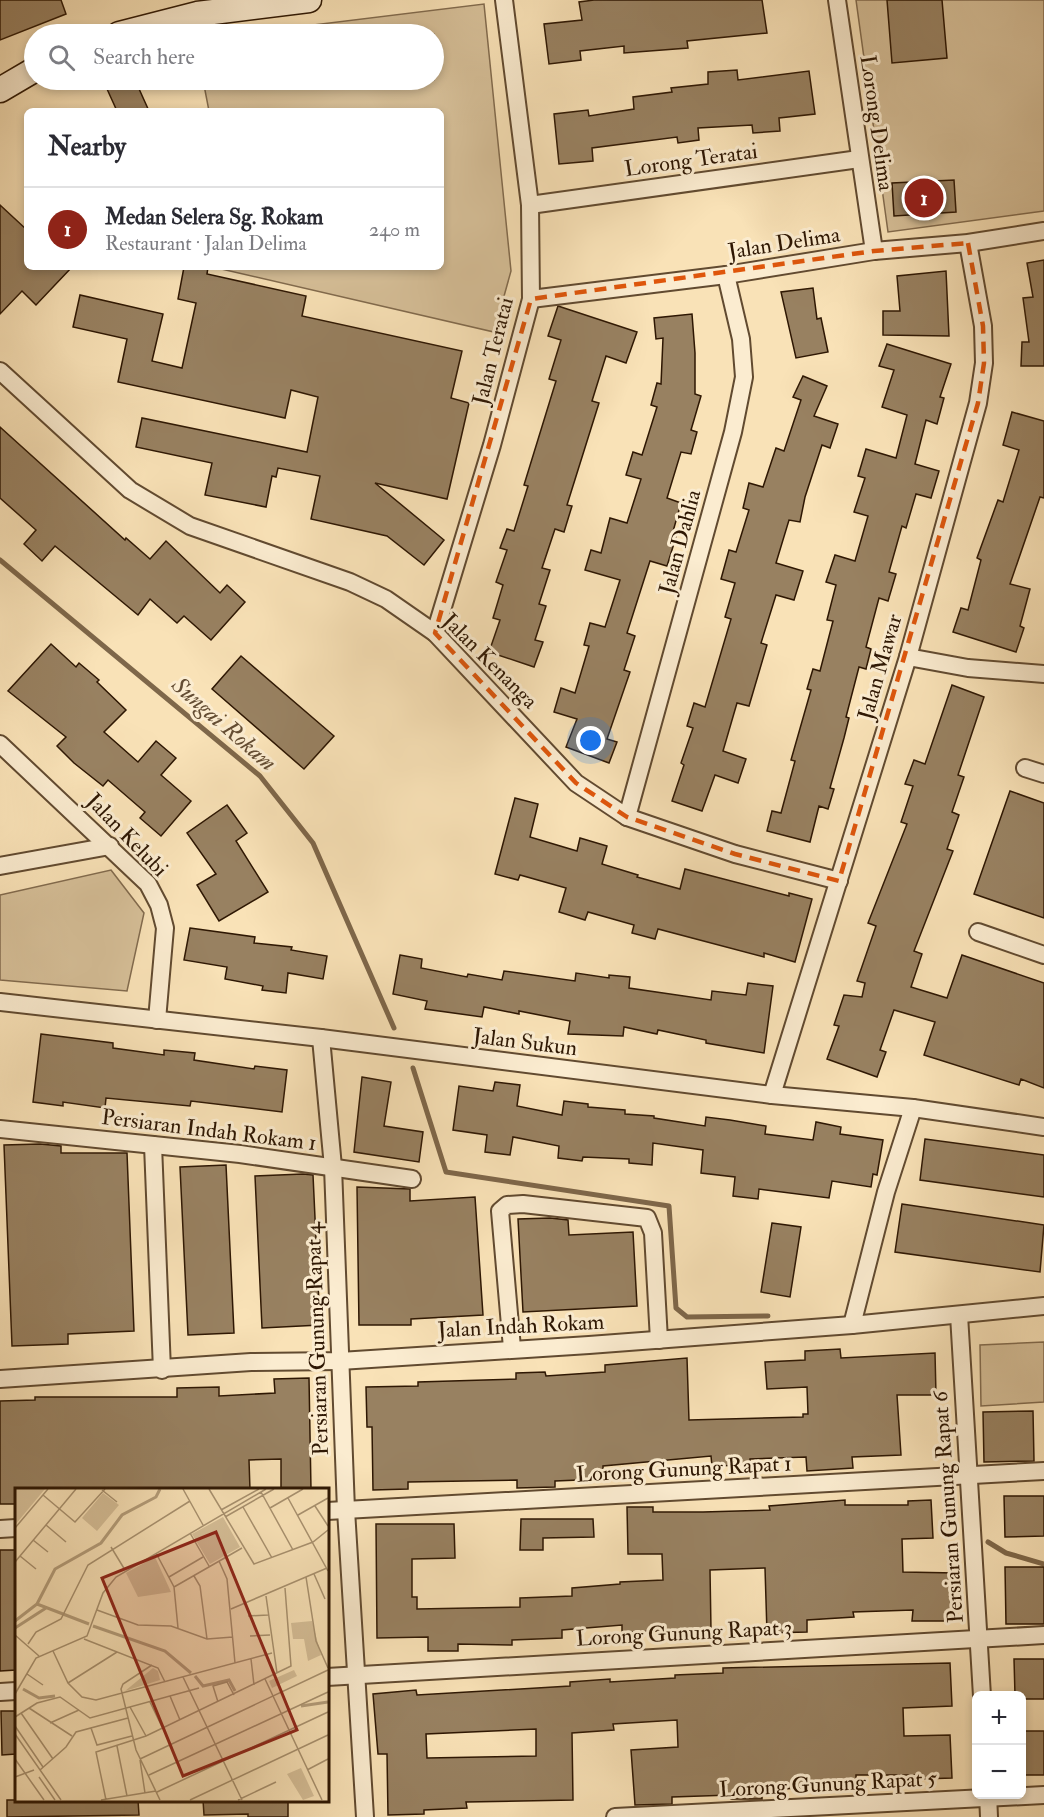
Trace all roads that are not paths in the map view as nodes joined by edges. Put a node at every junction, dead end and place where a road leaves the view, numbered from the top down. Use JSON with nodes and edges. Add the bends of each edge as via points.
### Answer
{"nodes":[{"id":1,"x":309,"y":0,"type":"edge"},
{"id":2,"x":504,"y":0,"type":"edge"},
{"id":3,"x":837,"y":0,"type":"edge"},
{"id":4,"x":196,"y":7,"type":"edge"},
{"id":5,"x":148,"y":24,"type":"edge"},
{"id":6,"x":24,"y":76,"type":"edge"},
{"id":7,"x":0,"y":90,"type":"edge"},
{"id":8,"x":859,"y":159,"type":"junction"},
{"id":9,"x":530,"y":205,"type":"junction"},
{"id":10,"x":1044,"y":231,"type":"edge"},
{"id":11,"x":968,"y":243,"type":"junction"},
{"id":12,"x":874,"y":251,"type":"junction"},
{"id":13,"x":726,"y":275,"type":"junction"},
{"id":14,"x":531,"y":299,"type":"junction"},
{"id":15,"x":0,"y":371,"type":"edge"},
{"id":16,"x":435,"y":633,"type":"junction"},
{"id":17,"x":908,"y":657,"type":"junction"},
{"id":18,"x":1044,"y":674,"type":"edge"},
{"id":19,"x":0,"y":744,"type":"edge"},
{"id":20,"x":1025,"y":768,"type":"dead end"},
{"id":21,"x":1044,"y":774,"type":"edge"},
{"id":22,"x":627,"y":818,"type":"junction"},
{"id":23,"x":110,"y":846,"type":"junction"},
{"id":24,"x":0,"y":866,"type":"edge"},
{"id":25,"x":839,"y":881,"type":"junction"},
{"id":26,"x":978,"y":932,"type":"dead end"},
{"id":27,"x":1044,"y":955,"type":"edge"},
{"id":28,"x":0,"y":1002,"type":"edge"},
{"id":29,"x":158,"y":1020,"type":"junction"},
{"id":30,"x":321,"y":1038,"type":"junction"},
{"id":31,"x":772,"y":1095,"type":"junction"},
{"id":32,"x":913,"y":1108,"type":"junction"},
{"id":33,"x":1044,"y":1127,"type":"edge"},
{"id":34,"x":0,"y":1129,"type":"edge"},
{"id":35,"x":153,"y":1144,"type":"junction"},
{"id":36,"x":333,"y":1167,"type":"junction"},
{"id":37,"x":412,"y":1179,"type":"dead end"},
{"id":38,"x":1044,"y":1306,"type":"edge"},
{"id":39,"x":958,"y":1315,"type":"junction"},
{"id":40,"x":852,"y":1325,"type":"junction"},
{"id":41,"x":659,"y":1340,"type":"junction"},
{"id":42,"x":512,"y":1348,"type":"junction"},
{"id":43,"x":340,"y":1360,"type":"junction"},
{"id":44,"x":162,"y":1370,"type":"junction"},
{"id":45,"x":0,"y":1379,"type":"edge"},
{"id":46,"x":1044,"y":1472,"type":"edge"},
{"id":47,"x":968,"y":1476,"type":"junction"},
{"id":48,"x":346,"y":1510,"type":"junction"},
{"id":49,"x":328,"y":1511,"type":"edge"},
{"id":50,"x":15,"y":1528,"type":"edge"},
{"id":51,"x":0,"y":1529,"type":"edge"},
{"id":52,"x":1044,"y":1635,"type":"edge"},
{"id":53,"x":979,"y":1638,"type":"junction"},
{"id":54,"x":357,"y":1675,"type":"junction"},
{"id":55,"x":328,"y":1677,"type":"edge"},
{"id":56,"x":15,"y":1691,"type":"edge"},
{"id":57,"x":982,"y":1691,"type":"edge"},
{"id":58,"x":0,"y":1692,"type":"edge"},
{"id":59,"x":1026,"y":1795,"type":"edge"},
{"id":60,"x":1044,"y":1795,"type":"edge"},
{"id":61,"x":972,"y":1797,"type":"edge"},
{"id":62,"x":988,"y":1799,"type":"edge"},
{"id":63,"x":365,"y":1817,"type":"edge"},
{"id":64,"x":615,"y":1817,"type":"edge"},
{"id":65,"x":989,"y":1817,"type":"edge"}],
"edges":[{"from":1,"to":4,"type":"main road"},
{"from":2,"to":9,"type":"street","name":"Jalan Teratai"},
{"from":3,"to":8,"type":"street","name":"Lorong Delima"},
{"from":4,"to":5,"type":"main road"},
{"from":6,"to":7,"type":"main road"},
{"from":8,"to":9,"type":"street","name":"Lorong Teratai"},
{"from":8,"to":12,"type":"street","name":"Lorong Delima"},
{"from":9,"to":14,"type":"street","name":"Jalan Teratai"},
{"from":10,"to":11,"type":"street","name":"Jalan Delima"},
{"from":11,"to":12,"type":"street","name":"Jalan Delima"},
{"from":11,"to":17,"type":"street","name":"Jalan Mawar","via":[[983,326],[984,363],[978,403]]},
{"from":12,"to":13,"type":"street","name":"Jalan Delima"},
{"from":13,"to":14,"type":"street","name":"Jalan Delima"},
{"from":13,"to":22,"type":"street","name":"Jalan Dahlia","via":[[741,339],[744,377],[733,432]]},
{"from":14,"to":16,"type":"street","name":"Jalan Teratai"},
{"from":15,"to":16,"type":"street","name":"Jalan Kenanga","via":[[130,490],[190,526],[350,582],[386,599]]},
{"from":16,"to":22,"type":"street","name":"Jalan Kenanga","via":[[576,783]]},
{"from":17,"to":18,"type":"street","via":[[968,668]]},
{"from":17,"to":25,"type":"street","name":"Jalan Mawar"},
{"from":19,"to":23,"type":"street","name":"Jalan Kelubi"},
{"from":20,"to":21,"type":"street"},
{"from":22,"to":25,"type":"street","name":"Jalan Kenanga","via":[[735,854]]},
{"from":23,"to":24,"type":"street"},
{"from":23,"to":29,"type":"street","name":"Jalan Kelubi","via":[[148,884],[159,905],[165,928]]},
{"from":25,"to":31,"type":"street","name":"Jalan Mawar"},
{"from":26,"to":27,"type":"street"},
{"from":28,"to":29,"type":"street","name":"Jalan Sukun"},
{"from":29,"to":30,"type":"street","name":"Jalan Sukun"},
{"from":30,"to":31,"type":"street","name":"Jalan Sukun"},
{"from":30,"to":36,"type":"street","name":"Persiaran Gunung Rapat 4"},
{"from":31,"to":32,"type":"street","name":"Jalan Sukun"},
{"from":32,"to":33,"type":"street","name":"Jalan Sukun"},
{"from":32,"to":40,"type":"street","via":[[886,1192]]},
{"from":34,"to":35,"type":"street","name":"Persiaran Indah Rokam 1"},
{"from":35,"to":36,"type":"street","name":"Persiaran Indah Rokam 1"},
{"from":35,"to":44,"type":"street"},
{"from":36,"to":37,"type":"street","name":"Persiaran Indah Rokam 1"},
{"from":36,"to":43,"type":"street","name":"Persiaran Gunung Rapat 4"},
{"from":38,"to":39,"type":"street","name":"Jalan Indah Rokam"},
{"from":39,"to":40,"type":"street","name":"Jalan Indah Rokam"},
{"from":39,"to":47,"type":"street","name":"Persiaran Gunung Rapat 6"},
{"from":40,"to":41,"type":"street","name":"Jalan Indah Rokam"},
{"from":41,"to":42,"type":"street","name":"Jalan Indah Rokam"},
{"from":41,"to":42,"type":"street","via":[[652,1233],[647,1218],[578,1208],[507,1205],[500,1211]]},
{"from":42,"to":43,"type":"street","name":"Jalan Indah Rokam"},
{"from":43,"to":44,"type":"street","name":"Jalan Indah Rokam"},
{"from":43,"to":48,"type":"street","name":"Persiaran Gunung Rapat 4"},
{"from":44,"to":45,"type":"street","name":"Jalan Indah Rokam"},
{"from":46,"to":47,"type":"street","name":"Lorong Gunung Rapat 1"},
{"from":47,"to":48,"type":"street","name":"Lorong Gunung Rapat 1"},
{"from":47,"to":53,"type":"street","name":"Persiaran Gunung Rapat 6"},
{"from":48,"to":49,"type":"street","name":"Lorong Gunung Rapat 1"},
{"from":48,"to":54,"type":"street","name":"Persiaran Gunung Rapat 4"},
{"from":50,"to":51,"type":"street"},
{"from":52,"to":53,"type":"street","name":"Lorong Gunung Rapat 3"},
{"from":53,"to":54,"type":"street","name":"Lorong Gunung Rapat 3"},
{"from":53,"to":57,"type":"street","name":"Persiaran Gunung Rapat 6"},
{"from":54,"to":55,"type":"street","name":"Lorong Gunung Rapat 3"},
{"from":54,"to":63,"type":"street","name":"Persiaran Gunung Rapat 4"},
{"from":56,"to":58,"type":"street"},
{"from":59,"to":60,"type":"street","name":"Lorong Gunung Rapat 5"},
{"from":61,"to":64,"type":"street","name":"Lorong Gunung Rapat 5"},
{"from":62,"to":65,"type":"street"}]}
